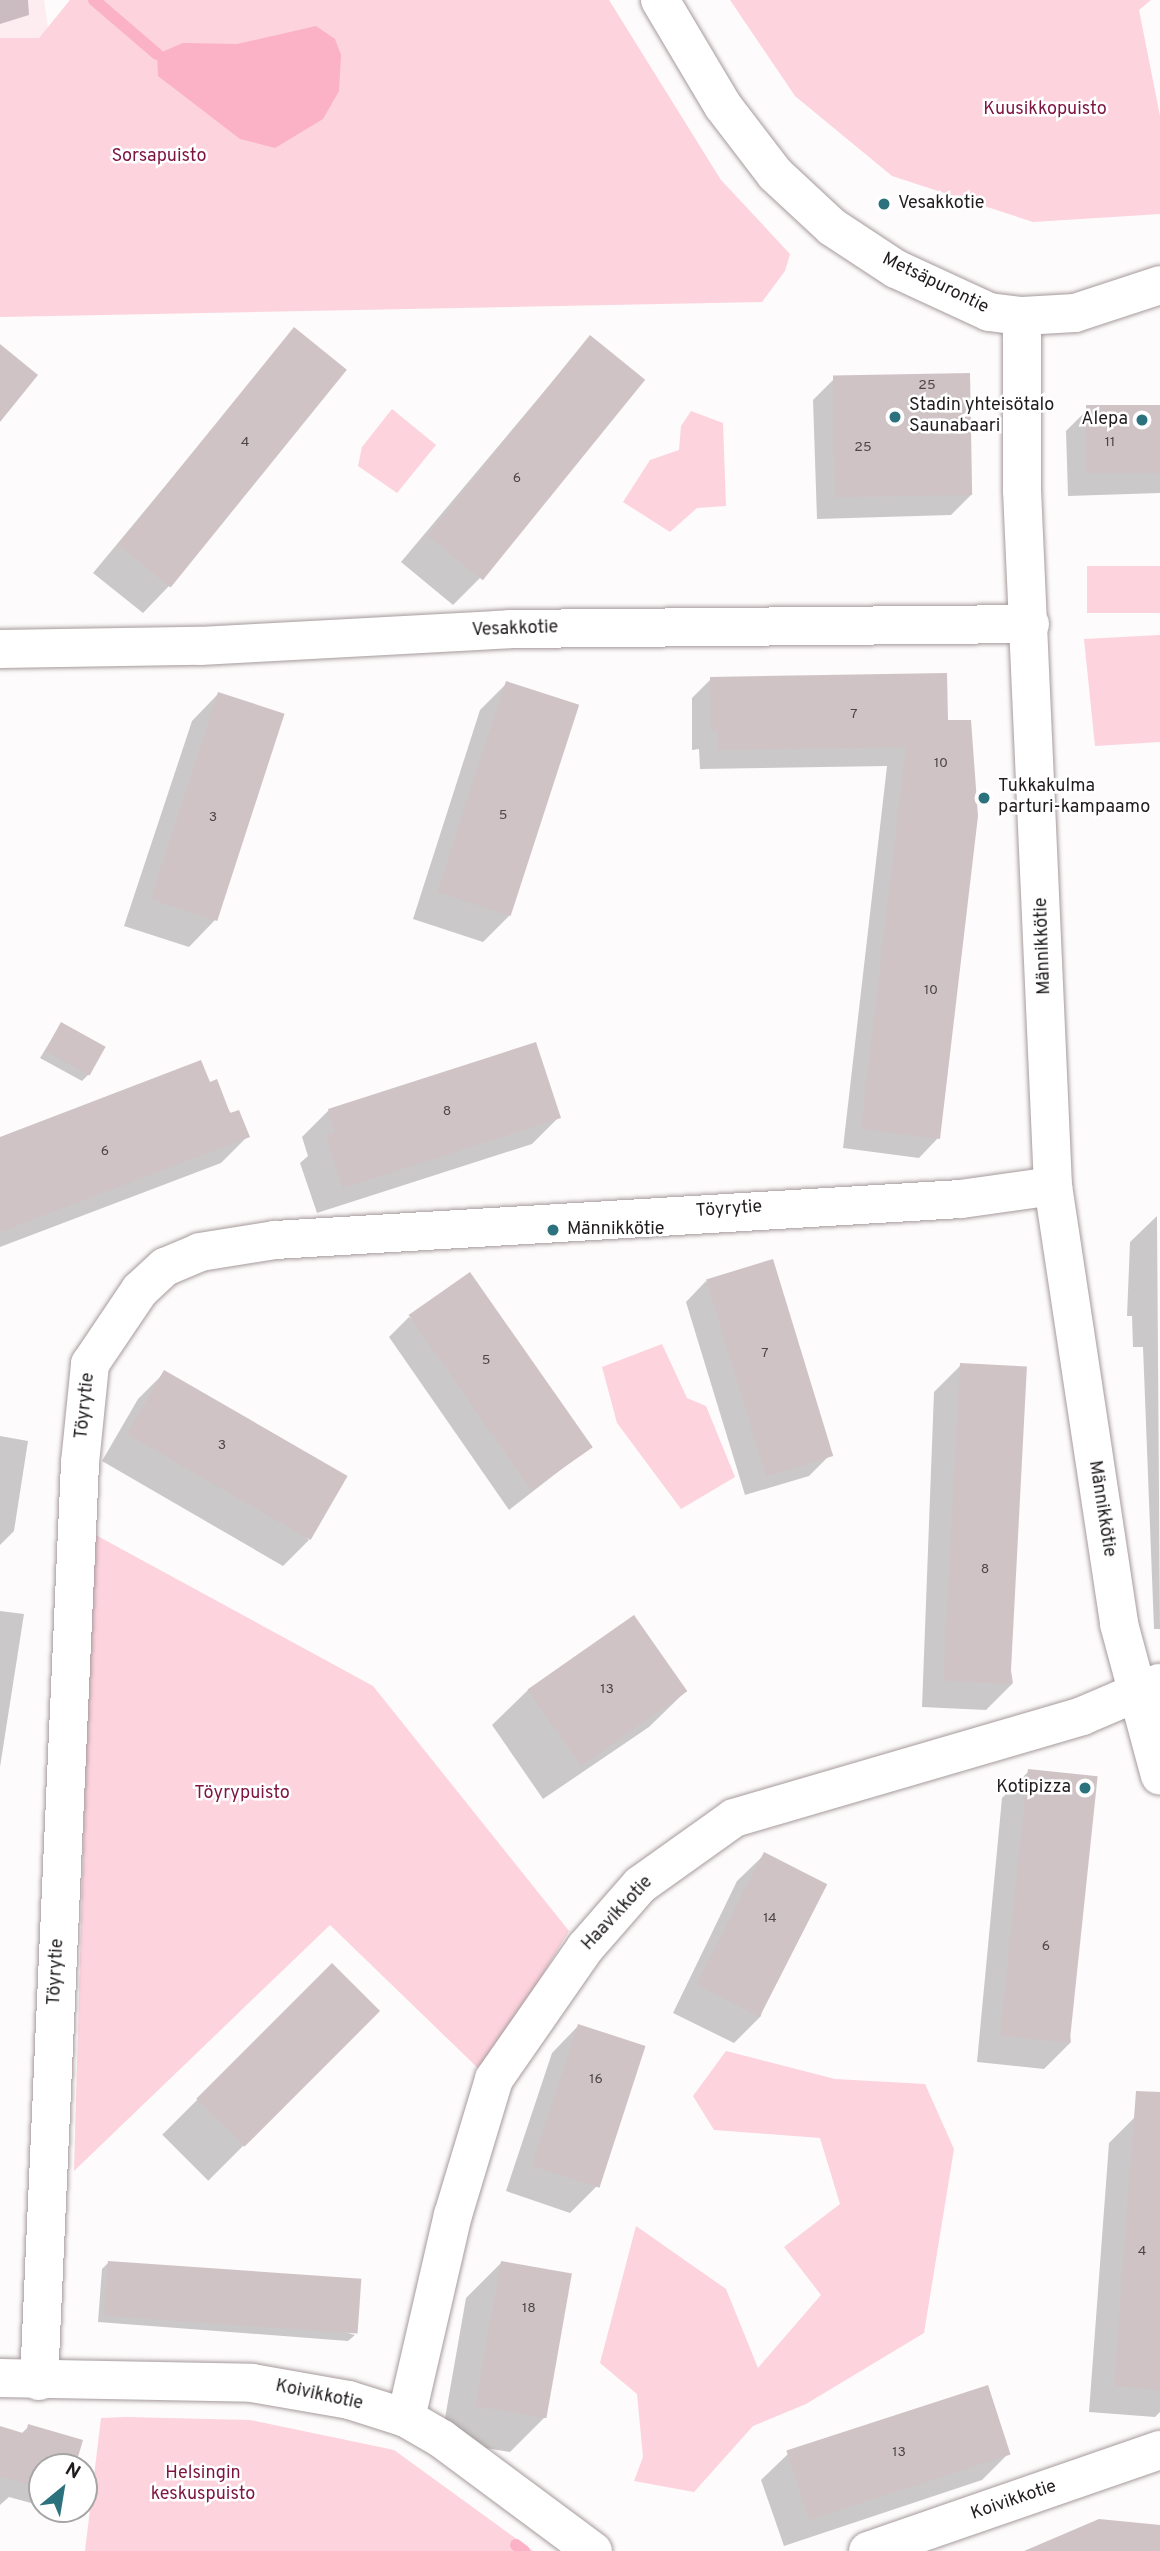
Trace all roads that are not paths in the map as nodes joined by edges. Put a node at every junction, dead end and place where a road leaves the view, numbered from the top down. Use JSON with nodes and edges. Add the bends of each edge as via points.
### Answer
{"nodes":[{"id":1,"x":660,"y":0,"type":"edge"},
{"id":2,"x":1160,"y":285,"type":"edge"},
{"id":3,"x":1022,"y":316,"type":"junction"},
{"id":4,"x":1030,"y":624,"type":"junction"},
{"id":5,"x":0,"y":649,"type":"edge"},
{"id":6,"x":1054,"y":1186,"type":"junction"},
{"id":7,"x":1149,"y":1688,"type":"edge"},
{"id":8,"x":1160,"y":1776,"type":"edge"},
{"id":9,"x":0,"y":2378,"type":"edge"},
{"id":10,"x":39,"y":2381,"type":"junction"},
{"id":11,"x":406,"y":2418,"type":"junction"},
{"id":12,"x":1160,"y":2450,"type":"edge"},
{"id":13,"x":593,"y":2551,"type":"edge"},
{"id":14,"x":868,"y":2551,"type":"edge"}],
"edges":[{"from":1,"to":3,"type":"street","name":"Metsäpurontie","via":[[723,106],[775,174],[832,226],[961,300]]},
{"from":2,"to":3,"type":"street","name":"Metsäpurontie","via":[[1075,313]]},
{"from":3,"to":4,"type":"street","name":"Männikkötie"},
{"from":4,"to":5,"type":"street","name":"Vesakkotie","via":[[536,629],[200,646]]},
{"from":4,"to":6,"type":"street","name":"Männikkötie"},
{"from":6,"to":7,"type":"street","name":"Männikkötie","via":[[1119,1625]]},
{"from":6,"to":10,"type":"street","name":"Töyrytie","via":[[961,1199],[275,1240],[200,1252],[165,1268],[139,1290],[90,1364],[80,1463]]},
{"from":7,"to":8,"type":"street","name":"Männikkötie"},
{"from":7,"to":11,"type":"street","name":"Haavikkotie","via":[[1082,1716],[734,1818],[640,1885],[585,1948],[494,2078],[453,2215]]},
{"from":9,"to":10,"type":"street","name":"Koivikkotie"},
{"from":10,"to":11,"type":"street","name":"Koivikkotie","via":[[252,2383]]},
{"from":11,"to":13,"type":"street","name":"Koivikkotie"},
{"from":12,"to":14,"type":"street","name":"Koivikkotie"}]}
